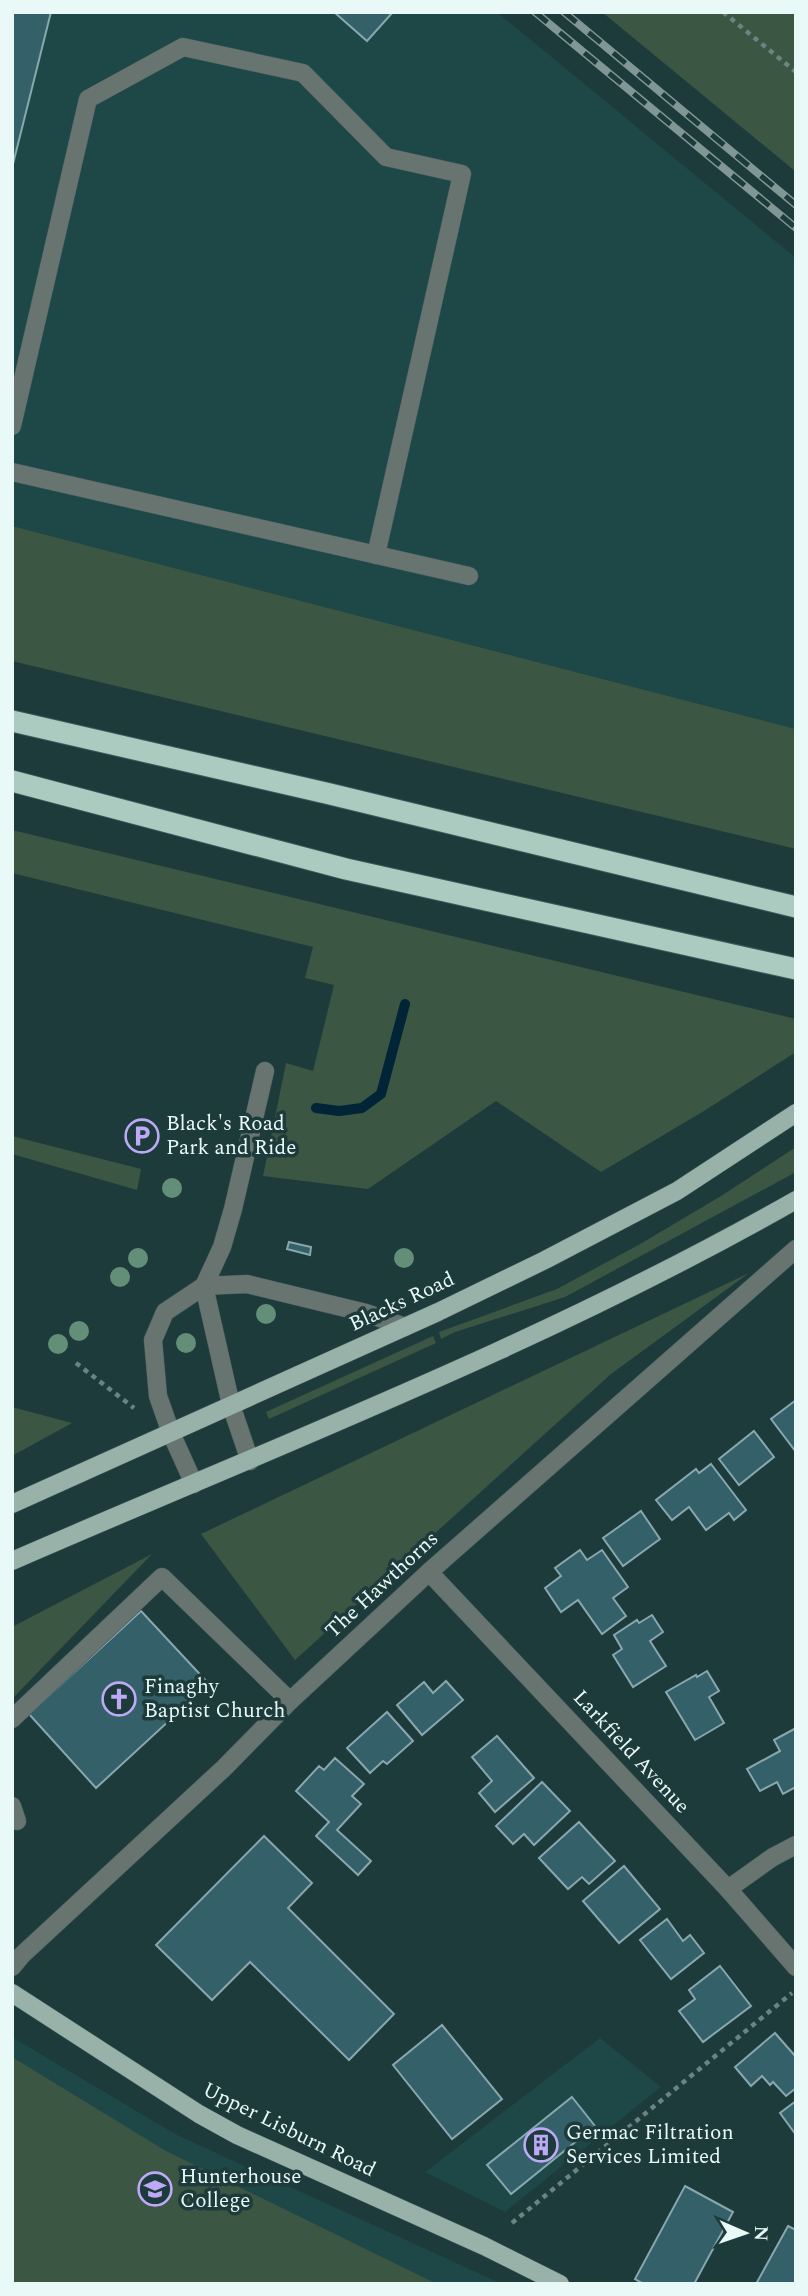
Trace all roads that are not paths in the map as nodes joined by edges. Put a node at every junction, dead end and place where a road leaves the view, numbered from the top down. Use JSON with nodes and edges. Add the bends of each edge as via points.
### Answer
{"nodes":[{"id":1,"x":12,"y":426,"type":"edge"},
{"id":2,"x":12,"y":472,"type":"edge"},
{"id":3,"x":376,"y":555,"type":"junction"},
{"id":4,"x":469,"y":576,"type":"dead end"},
{"id":5,"x":12,"y":720,"type":"edge"},
{"id":6,"x":12,"y":781,"type":"edge"},
{"id":7,"x":796,"y":907,"type":"edge"},
{"id":8,"x":796,"y":969,"type":"edge"},
{"id":9,"x":265,"y":1071,"type":"dead end"},
{"id":10,"x":796,"y":1114,"type":"edge"},
{"id":11,"x":796,"y":1200,"type":"edge"},
{"id":12,"x":796,"y":1249,"type":"edge"},
{"id":13,"x":204,"y":1286,"type":"junction"},
{"id":14,"x":405,"y":1327,"type":"junction"},
{"id":15,"x":231,"y":1405,"type":"junction"},
{"id":16,"x":171,"y":1433,"type":"junction"},
{"id":17,"x":250,"y":1461,"type":"junction"},
{"id":18,"x":194,"y":1485,"type":"junction"},
{"id":19,"x":12,"y":1504,"type":"edge"},
{"id":20,"x":12,"y":1561,"type":"edge"},
{"id":21,"x":429,"y":1572,"type":"junction"},
{"id":22,"x":290,"y":1701,"type":"junction"},
{"id":23,"x":12,"y":1719,"type":"edge"},
{"id":24,"x":796,"y":1845,"type":"edge"},
{"id":25,"x":728,"y":1889,"type":"junction"},
{"id":26,"x":12,"y":1967,"type":"edge"},
{"id":27,"x":796,"y":1967,"type":"edge"},
{"id":28,"x":12,"y":1993,"type":"edge"},
{"id":29,"x":560,"y":2284,"type":"edge"}],
"edges":[{"from":1,"to":3,"type":"street","via":[[88,99],[183,47],[303,73],[386,157],[462,174]]},
{"from":2,"to":3,"type":"street"},
{"from":3,"to":4,"type":"street"},
{"from":5,"to":7,"type":"highway"},
{"from":6,"to":8,"type":"highway","via":[[346,869]]},
{"from":9,"to":13,"type":"street","via":[[233,1209]]},
{"from":10,"to":14,"type":"main road","name":"Blacks Road","via":[[677,1191]]},
{"from":11,"to":17,"type":"main road","via":[[555,1325]]},
{"from":12,"to":21,"type":"street","name":"The Hawthorns"},
{"from":13,"to":14,"type":"street","via":[[247,1284]]},
{"from":13,"to":15,"type":"street"},
{"from":13,"to":16,"type":"street","via":[[165,1312],[153,1340],[158,1396]]},
{"from":14,"to":15,"type":"main road","name":"Blacks Road"},
{"from":15,"to":16,"type":"main road","name":"Blacks Road"},
{"from":15,"to":17,"type":"street"},
{"from":16,"to":18,"type":"street"},
{"from":16,"to":19,"type":"main road","name":"Blacks Road"},
{"from":17,"to":18,"type":"main road"},
{"from":18,"to":20,"type":"main road"},
{"from":21,"to":22,"type":"street","name":"The Hawthorns"},
{"from":21,"to":25,"type":"street","name":"Larkfield Avenue"},
{"from":22,"to":23,"type":"street","via":[[162,1577]]},
{"from":22,"to":26,"type":"street","name":"The Hawthorns"},
{"from":24,"to":25,"type":"street"},
{"from":25,"to":27,"type":"street","name":"Larkfield Avenue"},
{"from":28,"to":29,"type":"main road","name":"Upper Lisburn Road","via":[[237,2135]]}]}
